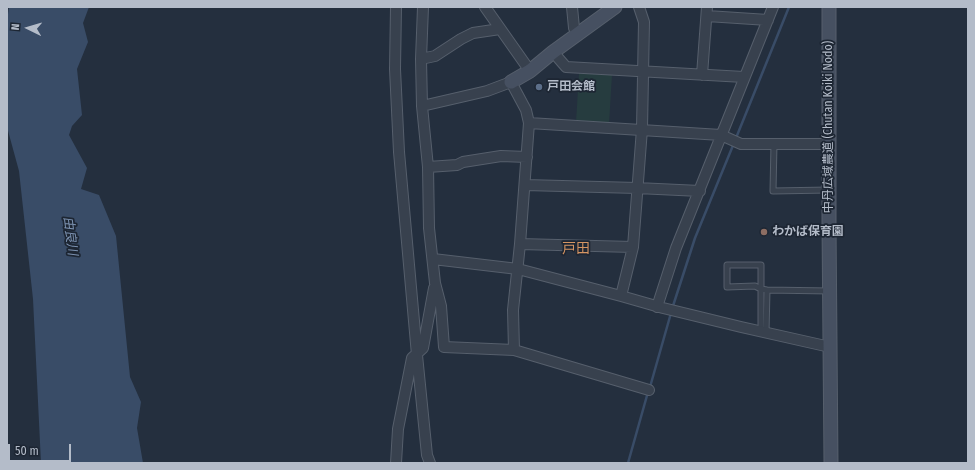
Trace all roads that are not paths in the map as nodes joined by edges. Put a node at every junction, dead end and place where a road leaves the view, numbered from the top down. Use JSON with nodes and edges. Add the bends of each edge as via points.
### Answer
{"nodes":[{"id":1,"x":396,"y":7,"type":"edge"},
{"id":2,"x":423,"y":7,"type":"edge"},
{"id":3,"x":485,"y":7,"type":"edge"},
{"id":4,"x":572,"y":7,"type":"edge"},
{"id":5,"x":615,"y":7,"type":"edge"},
{"id":6,"x":639,"y":7,"type":"edge"},
{"id":7,"x":773,"y":7,"type":"edge"},
{"id":8,"x":829,"y":7,"type":"edge"},
{"id":9,"x":707,"y":12,"type":"edge"},
{"id":10,"x":768,"y":20,"type":"junction"},
{"id":11,"x":500,"y":29,"type":"junction"},
{"id":12,"x":578,"y":34,"type":"junction"},
{"id":13,"x":553,"y":52,"type":"junction"},
{"id":14,"x":421,"y":59,"type":"junction"},
{"id":15,"x":530,"y":71,"type":"junction"},
{"id":16,"x":643,"y":72,"type":"junction"},
{"id":17,"x":702,"y":75,"type":"junction"},
{"id":18,"x":744,"y":77,"type":"junction"},
{"id":19,"x":511,"y":82,"type":"junction"},
{"id":20,"x":422,"y":106,"type":"junction"},
{"id":21,"x":529,"y":122,"type":"junction"},
{"id":22,"x":642,"y":129,"type":"junction"},
{"id":23,"x":723,"y":136,"type":"junction"},
{"id":24,"x":774,"y":144,"type":"junction"},
{"id":25,"x":829,"y":144,"type":"junction"},
{"id":26,"x":527,"y":157,"type":"junction"},
{"id":27,"x":428,"y":167,"type":"junction"},
{"id":28,"x":525,"y":185,"type":"junction"},
{"id":29,"x":637,"y":188,"type":"junction"},
{"id":30,"x":829,"y":190,"type":"junction"},
{"id":31,"x":700,"y":191,"type":"junction"},
{"id":32,"x":520,"y":244,"type":"junction"},
{"id":33,"x":633,"y":247,"type":"junction"},
{"id":34,"x":433,"y":259,"type":"junction"},
{"id":35,"x":518,"y":269,"type":"junction"},
{"id":36,"x":435,"y":283,"type":"junction"},
{"id":37,"x":761,"y":289,"type":"junction"},
{"id":38,"x":767,"y":290,"type":"junction"},
{"id":39,"x":830,"y":290,"type":"junction"},
{"id":40,"x":621,"y":296,"type":"junction"},
{"id":41,"x":660,"y":308,"type":"junction"},
{"id":42,"x":764,"y":332,"type":"junction"},
{"id":43,"x":830,"y":347,"type":"junction"},
{"id":44,"x":514,"y":350,"type":"junction"},
{"id":45,"x":417,"y":355,"type":"junction"},
{"id":46,"x":649,"y":390,"type":"dead end"},
{"id":47,"x":396,"y":463,"type":"edge"},
{"id":48,"x":430,"y":463,"type":"edge"},
{"id":49,"x":831,"y":463,"type":"edge"}],
"edges":[{"from":1,"to":45,"type":"street","via":[[395,69],[399,152]]},
{"from":2,"to":14,"type":"street"},
{"from":3,"to":11,"type":"street"},
{"from":4,"to":12,"type":"street","via":[[574,28]]},
{"from":5,"to":12,"type":"street"},
{"from":6,"to":16,"type":"street","via":[[644,22]]},
{"from":7,"to":10,"type":"street"},
{"from":8,"to":25,"type":"street","name":"中丹広域農道 (Chutan Koiki Nodo)"},
{"from":9,"to":10,"type":"street"},
{"from":9,"to":17,"type":"street"},
{"from":10,"to":18,"type":"street"},
{"from":11,"to":14,"type":"street","via":[[474,33],[435,56]]},
{"from":11,"to":15,"type":"street"},
{"from":12,"to":13,"type":"street"},
{"from":13,"to":15,"type":"street"},
{"from":13,"to":16,"type":"street","via":[[566,67]]},
{"from":14,"to":20,"type":"street"},
{"from":15,"to":19,"type":"street"},
{"from":16,"to":17,"type":"street"},
{"from":16,"to":22,"type":"street"},
{"from":17,"to":18,"type":"street"},
{"from":18,"to":23,"type":"street"},
{"from":19,"to":20,"type":"street","via":[[487,91]]},
{"from":19,"to":21,"type":"street","via":[[526,110]]},
{"from":20,"to":27,"type":"street"},
{"from":21,"to":22,"type":"street"},
{"from":21,"to":26,"type":"street"},
{"from":22,"to":23,"type":"street"},
{"from":22,"to":29,"type":"street"},
{"from":23,"to":24,"type":"street","via":[[741,144]]},
{"from":23,"to":31,"type":"street"},
{"from":24,"to":25,"type":"street"},
{"from":24,"to":30,"type":"lane","via":[[773,191]]},
{"from":25,"to":30,"type":"street","name":"中丹広域農道 (Chutan Koiki Nodo)"},
{"from":26,"to":27,"type":"street","via":[[501,156],[457,165]]},
{"from":26,"to":28,"type":"street"},
{"from":27,"to":34,"type":"street","via":[[429,228]]},
{"from":28,"to":29,"type":"street"},
{"from":28,"to":32,"type":"street"},
{"from":29,"to":31,"type":"street"},
{"from":29,"to":33,"type":"street"},
{"from":30,"to":39,"type":"street","name":"中丹広域農道 (Chutan Koiki Nodo)"},
{"from":31,"to":41,"type":"street","via":[[676,248]]},
{"from":32,"to":33,"type":"street"},
{"from":32,"to":35,"type":"street"},
{"from":33,"to":40,"type":"street"},
{"from":34,"to":35,"type":"street"},
{"from":34,"to":36,"type":"street"},
{"from":35,"to":40,"type":"street"},
{"from":35,"to":44,"type":"street","via":[[513,310]]},
{"from":36,"to":44,"type":"street","via":[[444,347]]},
{"from":36,"to":45,"type":"street","via":[[423,348]]},
{"from":37,"to":37,"type":"lane","via":[[762,265],[727,265],[727,287],[755,286]]},
{"from":37,"to":38,"type":"lane"},
{"from":37,"to":42,"type":"lane"},
{"from":38,"to":39,"type":"lane"},
{"from":38,"to":42,"type":"lane"},
{"from":39,"to":43,"type":"street","name":"中丹広域農道 (Chutan Koiki Nodo)"},
{"from":40,"to":41,"type":"street"},
{"from":41,"to":42,"type":"street"},
{"from":42,"to":43,"type":"street"},
{"from":43,"to":49,"type":"street","name":"中丹広域農道 (Chutan Koiki Nodo)"},
{"from":44,"to":46,"type":"street"},
{"from":45,"to":47,"type":"street","via":[[412,358],[398,429]]},
{"from":45,"to":48,"type":"street","via":[[427,455]]}]}
